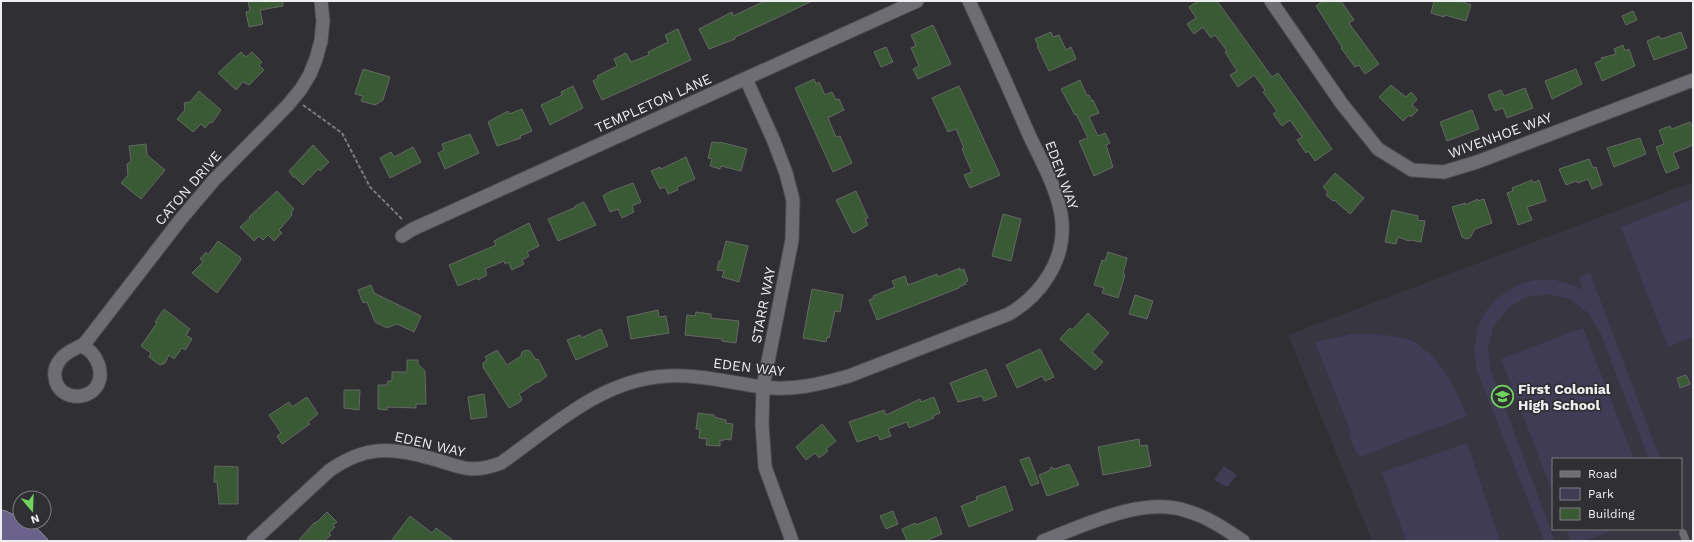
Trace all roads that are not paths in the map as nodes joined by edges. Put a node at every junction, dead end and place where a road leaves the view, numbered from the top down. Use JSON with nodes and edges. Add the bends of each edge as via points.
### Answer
{"nodes":[{"id":1,"x":321,"y":1,"type":"edge"},
{"id":2,"x":917,"y":1,"type":"edge"},
{"id":3,"x":969,"y":1,"type":"edge"},
{"id":4,"x":1271,"y":1,"type":"edge"},
{"id":5,"x":746,"y":79,"type":"junction"},
{"id":6,"x":1693,"y":80,"type":"edge"},
{"id":7,"x":408,"y":233,"type":"road end"},
{"id":8,"x":81,"y":346,"type":"junction"},
{"id":9,"x":763,"y":387,"type":"junction"},
{"id":10,"x":1683,"y":533,"type":"dead end"},
{"id":11,"x":1046,"y":540,"type":"edge"},
{"id":12,"x":252,"y":541,"type":"edge"},
{"id":13,"x":792,"y":541,"type":"edge"},
{"id":14,"x":1243,"y":541,"type":"edge"},
{"id":15,"x":1686,"y":541,"type":"edge"}],
"edges":[{"from":1,"to":8,"type":"street","name":"CATON DRIVE","via":[[323,21],[316,60],[293,99],[214,180],[181,218]]},
{"from":2,"to":5,"type":"street","name":"TEMPLETON LANE"},
{"from":3,"to":9,"type":"street","name":"EDEN WAY","via":[[1050,179],[1059,206],[1062,238],[1054,266],[1035,295],[1009,314],[843,378],[804,387]]},
{"from":4,"to":6,"type":"street","name":"WIVENHOE WAY","via":[[1342,104],[1378,149],[1412,170],[1444,172],[1477,162]]},
{"from":5,"to":7,"type":"street","name":"TEMPLETON LANE"},
{"from":5,"to":9,"type":"street","name":"STARR WAY","via":[[773,139],[793,200],[792,240]]},
{"from":8,"to":8,"type":"street","name":"CATON DRIVE","via":[[94,355],[100,375],[99,383],[94,390],[80,397],[65,393],[57,385],[55,373],[60,359]]},
{"from":9,"to":12,"type":"street","name":"EDEN WAY","via":[[712,378],[678,376],[638,380],[595,397],[501,463],[478,469],[457,467],[387,449],[358,454],[330,470]]},
{"from":9,"to":13,"type":"street","name":"STARR WAY","via":[[765,467]]},
{"from":10,"to":15,"type":"lane"},
{"from":11,"to":14,"type":"street","via":[[1121,512],[1158,507],[1186,510],[1213,521]]}]}
